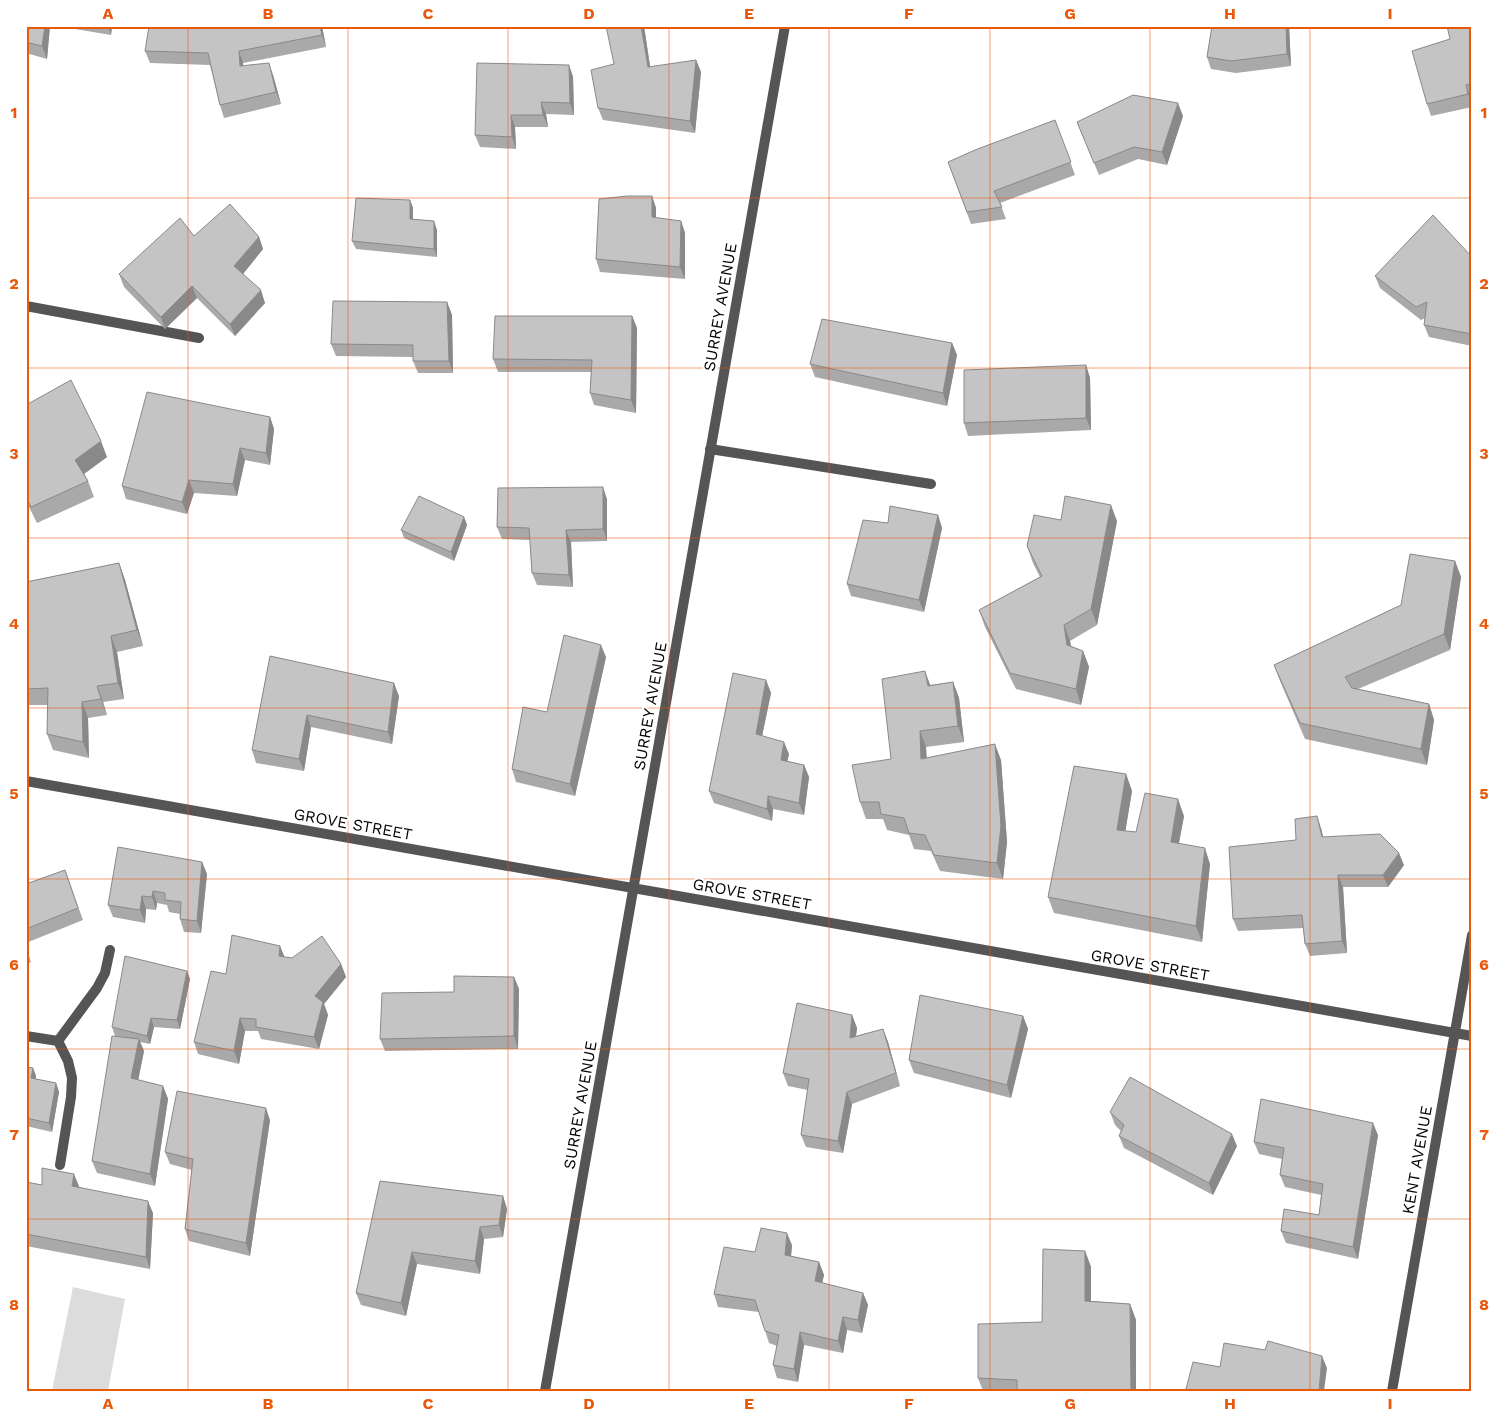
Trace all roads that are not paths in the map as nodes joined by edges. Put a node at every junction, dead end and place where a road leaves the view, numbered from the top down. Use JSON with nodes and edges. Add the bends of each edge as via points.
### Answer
{"nodes":[{"id":1,"x":785,"y":26,"type":"edge"},
{"id":2,"x":26,"y":306,"type":"edge"},
{"id":3,"x":199,"y":338,"type":"dead end"},
{"id":4,"x":710,"y":449,"type":"junction"},
{"id":5,"x":931,"y":484,"type":"dead end"},
{"id":6,"x":26,"y":781,"type":"edge"},
{"id":7,"x":633,"y":889,"type":"junction"},
{"id":8,"x":1472,"y":935,"type":"edge"},
{"id":9,"x":110,"y":950,"type":"dead end"},
{"id":10,"x":1454,"y":1033,"type":"junction"},
{"id":11,"x":26,"y":1036,"type":"edge"},
{"id":12,"x":1472,"y":1036,"type":"edge"},
{"id":13,"x":58,"y":1041,"type":"junction"},
{"id":14,"x":60,"y":1165,"type":"dead end"},
{"id":15,"x":545,"y":1391,"type":"edge"},
{"id":16,"x":1392,"y":1391,"type":"edge"}],
"edges":[{"from":1,"to":4,"type":"street","name":"SURREY AVENUE"},
{"from":2,"to":3,"type":"street"},
{"from":4,"to":5,"type":"street"},
{"from":4,"to":7,"type":"street","name":"SURREY AVENUE"},
{"from":6,"to":7,"type":"street","name":"GROVE STREET"},
{"from":7,"to":10,"type":"street","name":"GROVE STREET"},
{"from":7,"to":15,"type":"street","name":"SURREY AVENUE"},
{"from":8,"to":10,"type":"street","name":"KENT AVENUE"},
{"from":9,"to":13,"type":"street","via":[[105,973],[97,988]]},
{"from":10,"to":12,"type":"street","name":"GROVE STREET"},
{"from":10,"to":16,"type":"street","name":"KENT AVENUE"},
{"from":11,"to":13,"type":"street"},
{"from":13,"to":14,"type":"street","via":[[72,1078]]}]}
